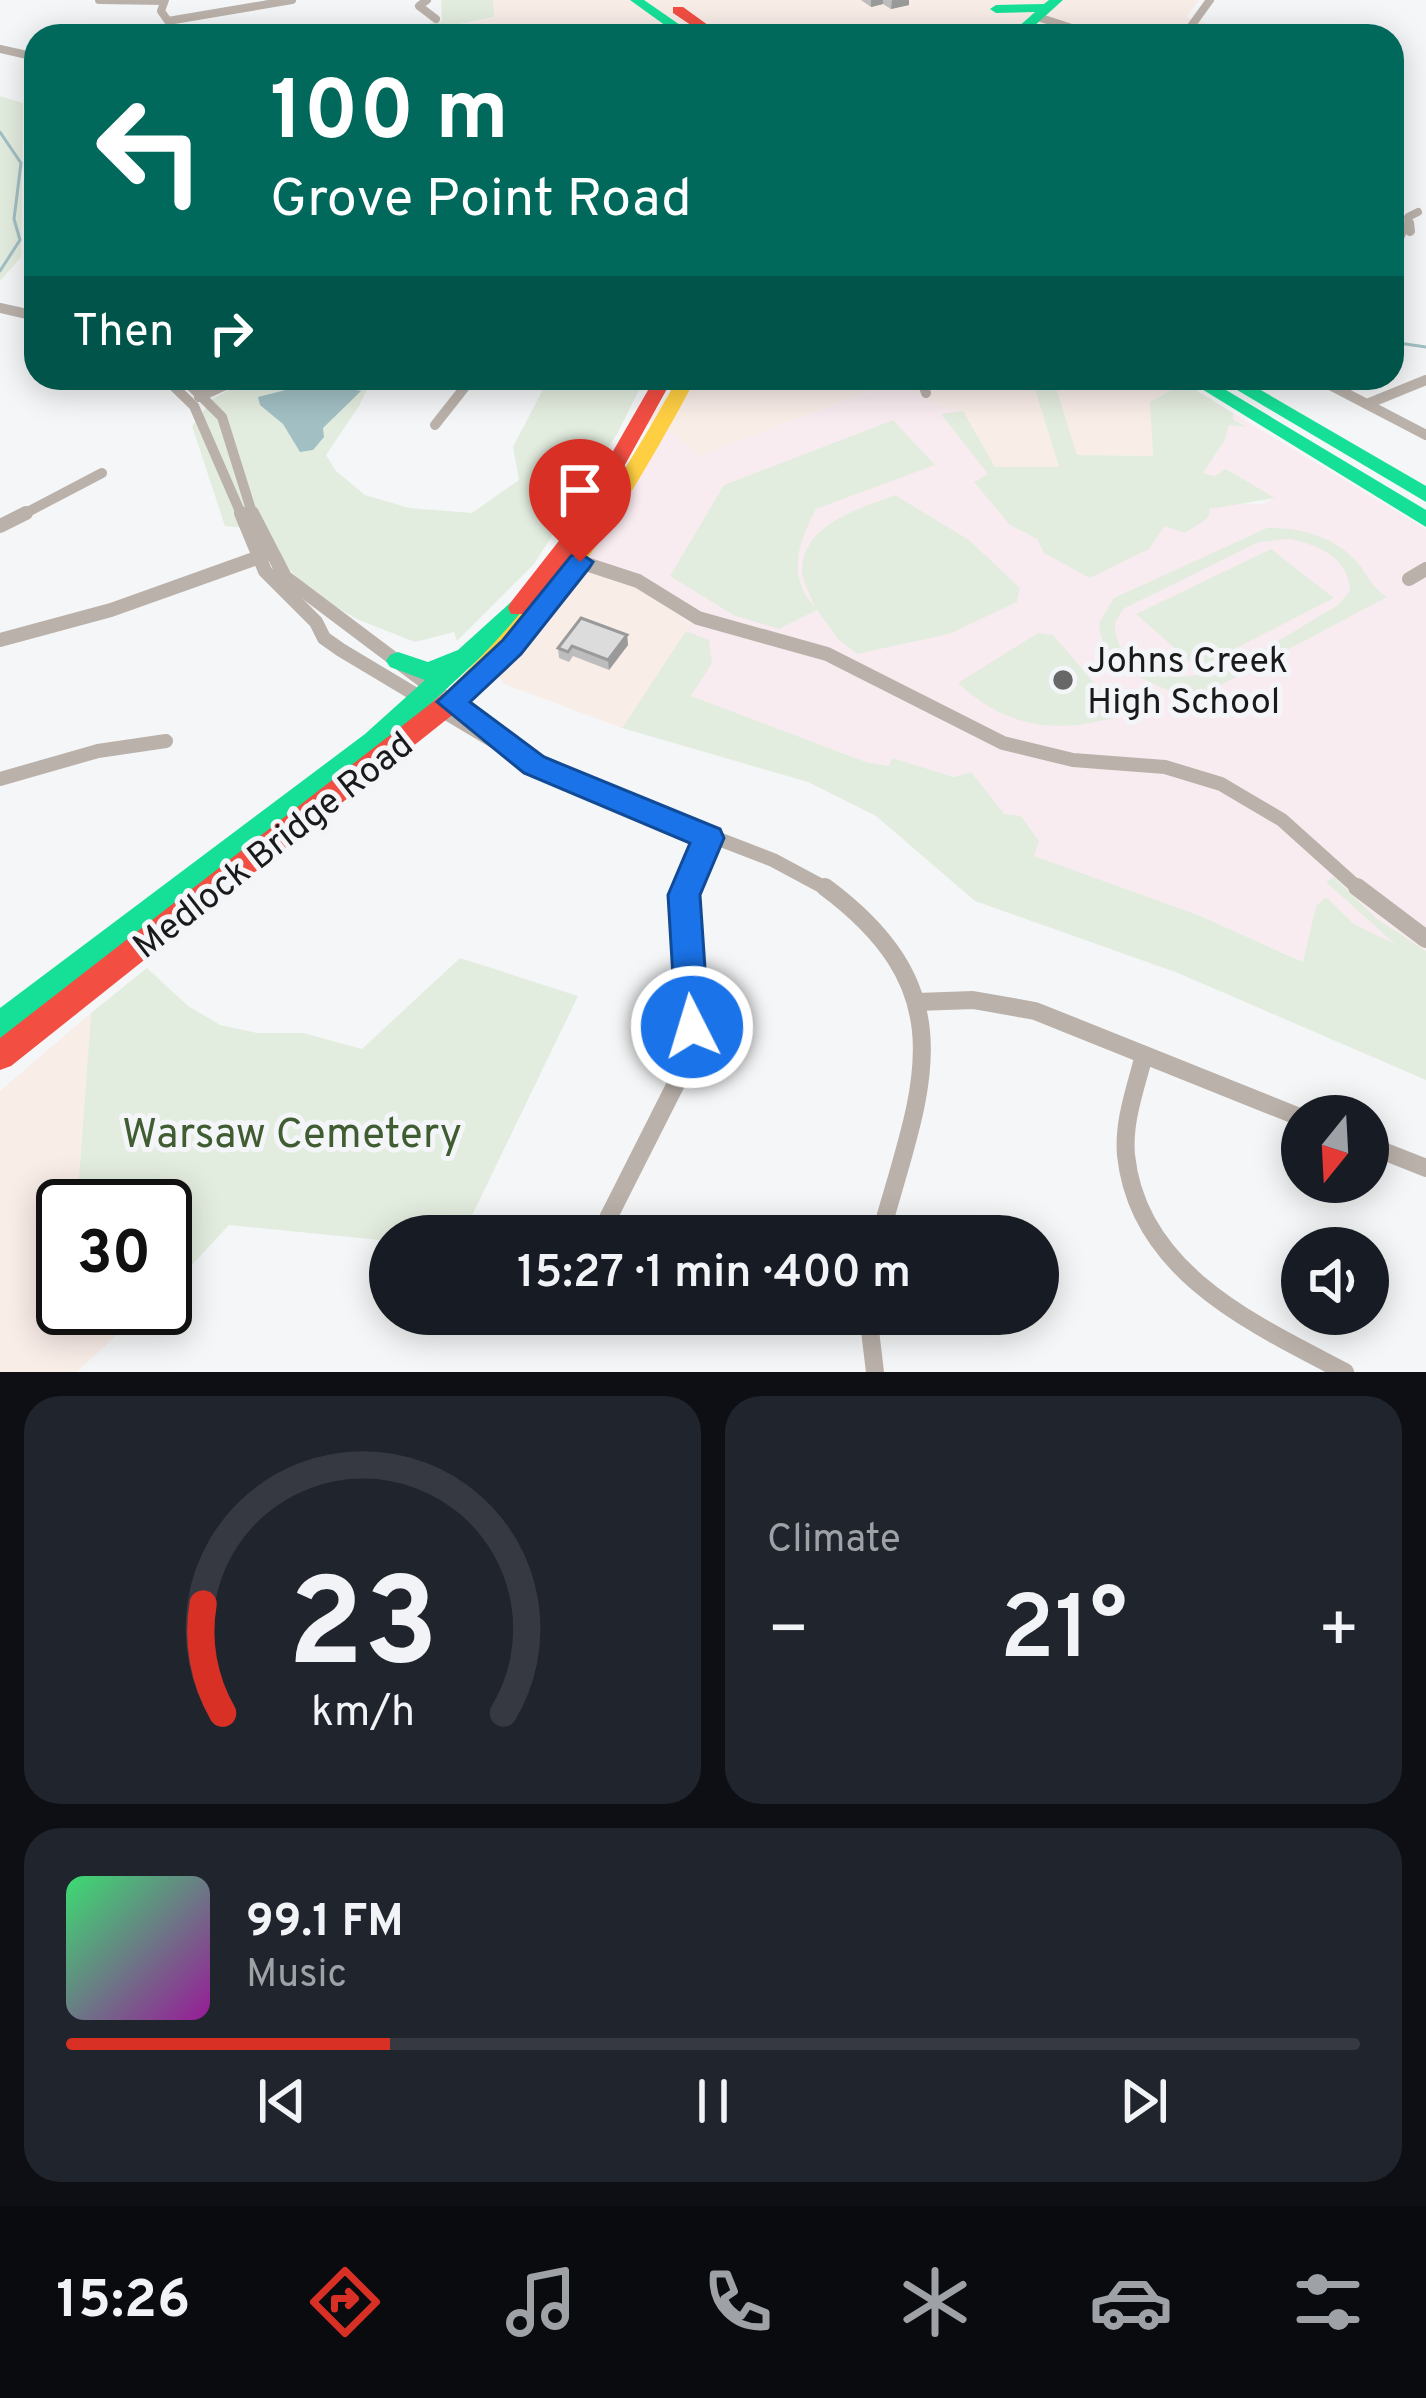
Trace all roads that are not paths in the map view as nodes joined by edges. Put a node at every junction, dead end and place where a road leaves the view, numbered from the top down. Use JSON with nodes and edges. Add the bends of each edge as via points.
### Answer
{"nodes":[{"id":1,"x":99,"y":0,"type":"edge"},
{"id":2,"x":148,"y":0,"type":"edge"},
{"id":3,"x":165,"y":0,"type":"edge"},
{"id":4,"x":292,"y":0,"type":"edge"},
{"id":5,"x":427,"y":0,"type":"edge"},
{"id":6,"x":636,"y":0,"type":"edge"},
{"id":7,"x":663,"y":0,"type":"edge"},
{"id":8,"x":436,"y":19,"type":"dead end"},
{"id":9,"x":1042,"y":19,"type":"edge"},
{"id":10,"x":168,"y":21,"type":"junction"},
{"id":11,"x":170,"y":24,"type":"edge"},
{"id":12,"x":671,"y":24,"type":"edge"},
{"id":13,"x":698,"y":24,"type":"edge"},
{"id":14,"x":1076,"y":24,"type":"edge"},
{"id":15,"x":1422,"y":213,"type":"edge"},
{"id":16,"x":1404,"y":239,"type":"edge"},
{"id":17,"x":183,"y":390,"type":"edge"},
{"id":18,"x":190,"y":390,"type":"edge"},
{"id":19,"x":213,"y":390,"type":"edge"},
{"id":20,"x":463,"y":390,"type":"edge"},
{"id":21,"x":658,"y":390,"type":"edge"},
{"id":22,"x":680,"y":390,"type":"edge"},
{"id":23,"x":925,"y":390,"type":"edge"},
{"id":24,"x":1212,"y":390,"type":"edge"},
{"id":25,"x":1247,"y":390,"type":"edge"},
{"id":26,"x":1340,"y":390,"type":"edge"},
{"id":27,"x":1401,"y":390,"type":"edge"},
{"id":28,"x":926,"y":393,"type":"dead end"},
{"id":29,"x":195,"y":398,"type":"junction"},
{"id":30,"x":1367,"y":404,"type":"junction"},
{"id":31,"x":436,"y":425,"type":"dead end"},
{"id":32,"x":1426,"y":435,"type":"edge"},
{"id":33,"x":102,"y":473,"type":"dead end"},
{"id":34,"x":1426,"y":495,"type":"edge"},
{"id":35,"x":1426,"y":520,"type":"edge"},
{"id":36,"x":0,"y":526,"type":"edge"},
{"id":37,"x":265,"y":555,"type":"junction"},
{"id":38,"x":568,"y":561,"type":"junction"},
{"id":39,"x":1426,"y":569,"type":"edge"},
{"id":40,"x":1409,"y":579,"type":"dead end"},
{"id":41,"x":0,"y":640,"type":"edge"},
{"id":42,"x":398,"y":661,"type":"junction"},
{"id":43,"x":437,"y":702,"type":"junction"},
{"id":44,"x":166,"y":740,"type":"dead end"},
{"id":45,"x":0,"y":779,"type":"edge"},
{"id":46,"x":709,"y":838,"type":"junction"},
{"id":47,"x":1426,"y":939,"type":"edge"},
{"id":48,"x":917,"y":1002,"type":"junction"},
{"id":49,"x":0,"y":1026,"type":"edge"},
{"id":50,"x":1144,"y":1055,"type":"junction"},
{"id":51,"x":0,"y":1056,"type":"edge"},
{"id":52,"x":1281,"y":1110,"type":"edge"},
{"id":53,"x":1389,"y":1153,"type":"edge"},
{"id":54,"x":1426,"y":1168,"type":"edge"},
{"id":55,"x":609,"y":1215,"type":"edge"},
{"id":56,"x":885,"y":1215,"type":"edge"},
{"id":57,"x":871,"y":1335,"type":"edge"},
{"id":58,"x":875,"y":1372,"type":"edge"},
{"id":59,"x":1345,"y":1372,"type":"edge"}],
"edges":[{"from":1,"to":2,"type":"street"},
{"from":2,"to":3,"type":"street"},
{"from":3,"to":10,"type":"street"},
{"from":4,"to":10,"type":"street"},
{"from":5,"to":8,"type":"street","via":[[419,6]]},
{"from":6,"to":12,"type":"highway"},
{"from":7,"to":13,"type":"highway"},
{"from":9,"to":14,"type":"highway"},
{"from":10,"to":11,"type":"street"},
{"from":15,"to":16,"type":"street","via":[[1408,217]]},
{"from":17,"to":29,"type":"street"},
{"from":18,"to":29,"type":"street"},
{"from":19,"to":29,"type":"street"},
{"from":20,"to":31,"type":"street"},
{"from":21,"to":38,"type":"highway","name":"Medlock Bridge Road"},
{"from":22,"to":38,"type":"highway","name":"Medlock Bridge Road","via":[[624,494]]},
{"from":23,"to":28,"type":"street"},
{"from":24,"to":35,"type":"highway"},
{"from":25,"to":34,"type":"highway"},
{"from":26,"to":30,"type":"street"},
{"from":27,"to":30,"type":"street"},
{"from":29,"to":37,"type":"street"},
{"from":30,"to":32,"type":"street"},
{"from":33,"to":36,"type":"street"},
{"from":37,"to":41,"type":"street"},
{"from":37,"to":42,"type":"street","via":[[310,599]]},
{"from":37,"to":43,"type":"street","via":[[265,571],[324,638]]},
{"from":38,"to":42,"type":"highway","name":"Medlock Bridge Road","via":[[531,580],[448,667],[429,672]]},
{"from":38,"to":43,"type":"highway","name":"Medlock Bridge Road"},
{"from":38,"to":47,"type":"street","via":[[638,581],[698,618],[827,654],[1004,743],[1073,760],[1165,766],[1220,784],[1282,820]]},
{"from":39,"to":40,"type":"street"},
{"from":42,"to":43,"type":"street"},
{"from":43,"to":46,"type":"street","via":[[534,765]]},
{"from":43,"to":49,"type":"highway","name":"Medlock Bridge Road"},
{"from":43,"to":51,"type":"highway","name":"Medlock Bridge Road"},
{"from":44,"to":45,"type":"street"},
{"from":46,"to":48,"type":"street","via":[[848,899],[892,946]]},
{"from":46,"to":55,"type":"street","via":[[684,895],[690,1056]]},
{"from":48,"to":50,"type":"street","via":[[1013,1005]]},
{"from":48,"to":56,"type":"street","via":[[921,1075]]},
{"from":50,"to":52,"type":"street"},
{"from":50,"to":59,"type":"street","via":[[1126,1151],[1135,1196],[1156,1239],[1221,1305]]},
{"from":53,"to":54,"type":"street"},
{"from":57,"to":58,"type":"street"}]}
